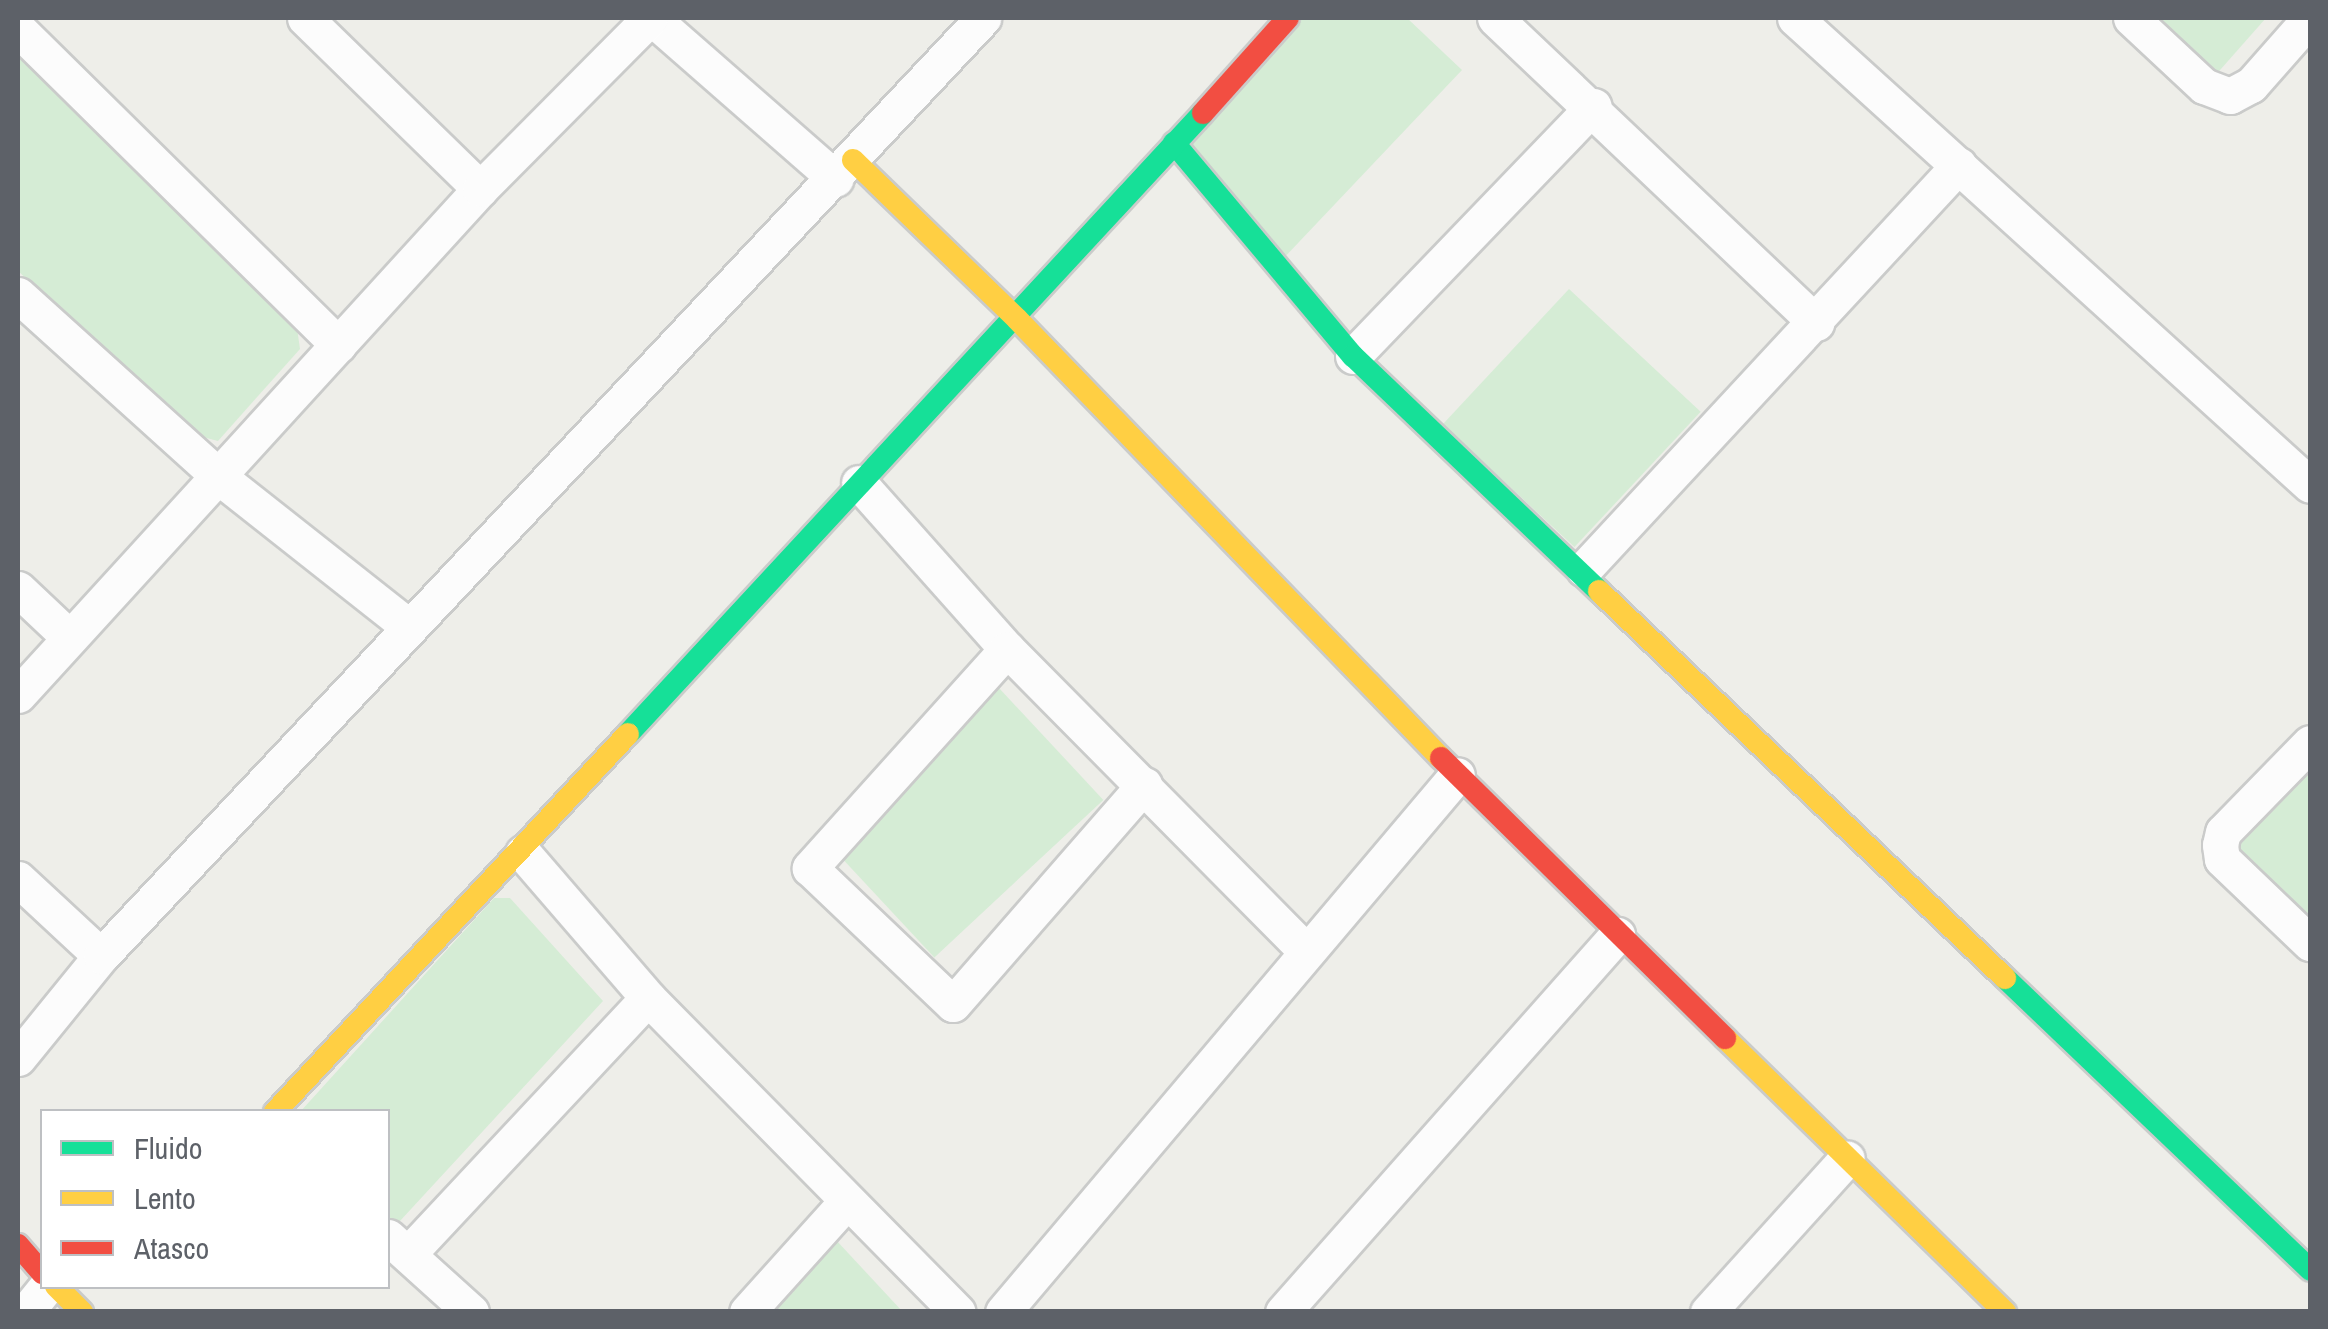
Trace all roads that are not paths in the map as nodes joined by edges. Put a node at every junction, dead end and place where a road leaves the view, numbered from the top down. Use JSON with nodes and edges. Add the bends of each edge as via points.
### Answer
{"nodes":[{"id":1,"x":305,"y":18,"type":"edge"},
{"id":2,"x":652,"y":18,"type":"edge"},
{"id":3,"x":983,"y":18,"type":"edge"},
{"id":4,"x":1288,"y":18,"type":"edge"},
{"id":5,"x":1495,"y":18,"type":"edge"},
{"id":6,"x":1795,"y":18,"type":"edge"},
{"id":7,"x":2131,"y":18,"type":"edge"},
{"id":8,"x":2310,"y":18,"type":"edge"},
{"id":9,"x":18,"y":29,"type":"edge"},
{"id":10,"x":1594,"y":106,"type":"junction"},
{"id":11,"x":1174,"y":142,"type":"junction"},
{"id":12,"x":1959,"y":164,"type":"junction"},
{"id":13,"x":844,"y":170,"type":"junction"},
{"id":14,"x":480,"y":189,"type":"junction"},
{"id":15,"x":18,"y":295,"type":"edge"},
{"id":16,"x":1017,"y":320,"type":"junction"},
{"id":17,"x":1816,"y":323,"type":"junction"},
{"id":18,"x":338,"y":344,"type":"junction"},
{"id":19,"x":1353,"y":356,"type":"junction"},
{"id":20,"x":218,"y":476,"type":"junction"},
{"id":21,"x":860,"y":484,"type":"junction"},
{"id":22,"x":2310,"y":485,"type":"edge"},
{"id":23,"x":1584,"y":569,"type":"junction"},
{"id":24,"x":18,"y":589,"type":"edge"},
{"id":25,"x":409,"y":627,"type":"junction"},
{"id":26,"x":70,"y":638,"type":"junction"},
{"id":27,"x":1007,"y":649,"type":"junction"},
{"id":28,"x":18,"y":695,"type":"edge"},
{"id":29,"x":2310,"y":743,"type":"edge"},
{"id":30,"x":1457,"y":776,"type":"junction"},
{"id":31,"x":1144,"y":785,"type":"junction"},
{"id":32,"x":523,"y":852,"type":"junction"},
{"id":33,"x":18,"y":879,"type":"edge"},
{"id":34,"x":1617,"y":934,"type":"junction"},
{"id":35,"x":2310,"y":943,"type":"edge"},
{"id":36,"x":1307,"y":952,"type":"junction"},
{"id":37,"x":101,"y":956,"type":"junction"},
{"id":38,"x":648,"y":998,"type":"junction"},
{"id":39,"x":18,"y":1058,"type":"edge"},
{"id":40,"x":278,"y":1109,"type":"edge"},
{"id":41,"x":1847,"y":1158,"type":"junction"},
{"id":42,"x":847,"y":1201,"type":"junction"},
{"id":43,"x":18,"y":1245,"type":"edge"},
{"id":44,"x":398,"y":1245,"type":"edge"},
{"id":45,"x":2310,"y":1269,"type":"edge"},
{"id":46,"x":40,"y":1271,"type":"edge"},
{"id":47,"x":45,"y":1289,"type":"edge"},
{"id":48,"x":59,"y":1289,"type":"edge"},
{"id":49,"x":2004,"y":1311,"type":"edge"},
{"id":50,"x":26,"y":1312,"type":"edge"},
{"id":51,"x":82,"y":1312,"type":"edge"},
{"id":52,"x":471,"y":1312,"type":"edge"},
{"id":53,"x":746,"y":1312,"type":"edge"},
{"id":54,"x":958,"y":1312,"type":"edge"},
{"id":55,"x":1003,"y":1312,"type":"edge"},
{"id":56,"x":1283,"y":1312,"type":"edge"},
{"id":57,"x":1708,"y":1312,"type":"edge"}],
"edges":[{"from":1,"to":14,"type":"street"},
{"from":2,"to":13,"type":"street"},
{"from":2,"to":14,"type":"street"},
{"from":3,"to":13,"type":"street"},
{"from":4,"to":11,"type":"street"},
{"from":5,"to":10,"type":"street"},
{"from":6,"to":12,"type":"street"},
{"from":7,"to":8,"type":"street","via":[[2204,86],[2230,96],[2251,85]]},
{"from":9,"to":18,"type":"street"},
{"from":10,"to":17,"type":"street"},
{"from":10,"to":19,"type":"street"},
{"from":11,"to":16,"type":"street"},
{"from":11,"to":19,"type":"street"},
{"from":12,"to":17,"type":"street"},
{"from":12,"to":22,"type":"street"},
{"from":13,"to":16,"type":"street"},
{"from":13,"to":25,"type":"street"},
{"from":14,"to":18,"type":"street"},
{"from":15,"to":20,"type":"street"},
{"from":16,"to":21,"type":"street"},
{"from":16,"to":30,"type":"street"},
{"from":17,"to":23,"type":"street"},
{"from":18,"to":20,"type":"street"},
{"from":19,"to":23,"type":"street"},
{"from":20,"to":25,"type":"street"},
{"from":20,"to":26,"type":"street"},
{"from":21,"to":27,"type":"street"},
{"from":21,"to":32,"type":"street"},
{"from":23,"to":45,"type":"street"},
{"from":24,"to":26,"type":"street"},
{"from":25,"to":37,"type":"street"},
{"from":26,"to":28,"type":"street"},
{"from":27,"to":31,"type":"street"},
{"from":27,"to":31,"type":"street","via":[[810,868],[953,1004]]},
{"from":29,"to":35,"type":"street","via":[[2223,832],[2220,845],[2222,859]]},
{"from":30,"to":34,"type":"street"},
{"from":30,"to":36,"type":"street"},
{"from":31,"to":36,"type":"street"},
{"from":32,"to":38,"type":"street"},
{"from":32,"to":40,"type":"street"},
{"from":33,"to":37,"type":"street"},
{"from":34,"to":41,"type":"street"},
{"from":34,"to":56,"type":"street"},
{"from":36,"to":55,"type":"street"},
{"from":37,"to":39,"type":"street"},
{"from":38,"to":42,"type":"street"},
{"from":38,"to":44,"type":"street"},
{"from":41,"to":49,"type":"street"},
{"from":41,"to":57,"type":"street"},
{"from":42,"to":53,"type":"street"},
{"from":42,"to":54,"type":"street"},
{"from":43,"to":46,"type":"street"},
{"from":44,"to":52,"type":"street"},
{"from":47,"to":50,"type":"street"},
{"from":48,"to":51,"type":"street"}]}
